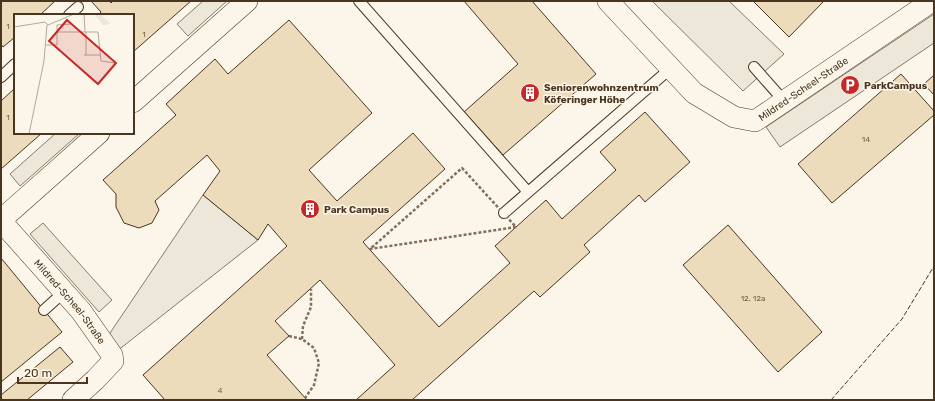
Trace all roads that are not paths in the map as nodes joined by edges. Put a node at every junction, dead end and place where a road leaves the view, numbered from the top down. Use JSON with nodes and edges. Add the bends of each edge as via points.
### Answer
{"nodes":[{"id":1,"x":247,"y":1,"type":"edge"},
{"id":2,"x":359,"y":1,"type":"edge"},
{"id":3,"x":608,"y":1,"type":"edge"},
{"id":4,"x":932,"y":1,"type":"edge"},
{"id":5,"x":78,"y":7,"type":"dead end"},
{"id":6,"x":70,"y":14,"type":"edge"},
{"id":7,"x":14,"y":65,"type":"edge"},
{"id":8,"x":754,"y":67,"type":"dead end"},
{"id":9,"x":671,"y":68,"type":"junction"},
{"id":10,"x":1,"y":77,"type":"edge"},
{"id":11,"x":134,"y":101,"type":"edge"},
{"id":12,"x":784,"y":101,"type":"junction"},
{"id":13,"x":98,"y":134,"type":"edge"},
{"id":14,"x":528,"y":192,"type":"junction"},
{"id":15,"x":504,"y":213,"type":"road end"},
{"id":16,"x":1,"y":220,"type":"edge"},
{"id":17,"x":64,"y":292,"type":"junction"},
{"id":18,"x":44,"y":310,"type":"dead end"},
{"id":19,"x":73,"y":400,"type":"edge"}],
"edges":[{"from":1,"to":11,"type":"street"},
{"from":2,"to":14,"type":"lane"},
{"from":3,"to":9,"type":"street","name":"Mildred-Scheel-Straße"},
{"from":4,"to":12,"type":"street","name":"Mildred-Scheel-Straße"},
{"from":5,"to":6,"type":"lane"},
{"from":7,"to":10,"type":"lane"},
{"from":8,"to":12,"type":"lane"},
{"from":9,"to":12,"type":"street","name":"Mildred-Scheel-Straße","via":[[694,93],[734,117],[755,121]]},
{"from":9,"to":14,"type":"lane"},
{"from":13,"to":16,"type":"street","name":"Mildred-Scheel-Straße"},
{"from":14,"to":15,"type":"lane"},
{"from":16,"to":17,"type":"street","name":"Mildred-Scheel-Straße"},
{"from":17,"to":18,"type":"lane"},
{"from":17,"to":19,"type":"street","name":"Mildred-Scheel-Straße","via":[[81,311],[114,361]]}]}
